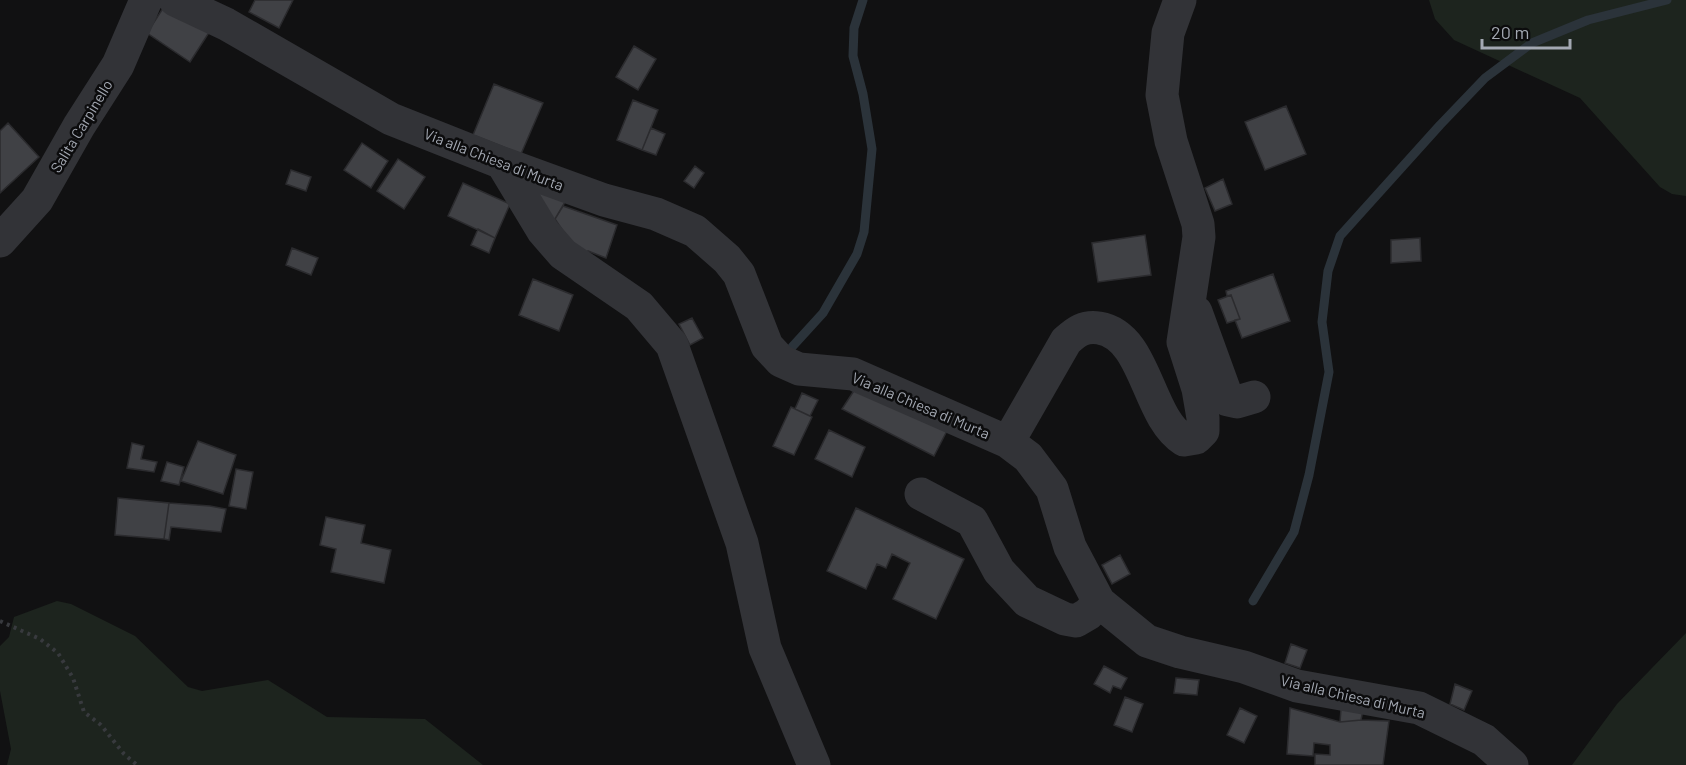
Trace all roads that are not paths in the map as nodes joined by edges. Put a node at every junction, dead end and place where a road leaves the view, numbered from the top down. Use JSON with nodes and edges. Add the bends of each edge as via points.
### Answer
{"nodes":[{"id":1,"x":146,"y":0,"type":"edge"},
{"id":2,"x":175,"y":0,"type":"edge"},
{"id":3,"x":1180,"y":0,"type":"edge"},
{"id":4,"x":502,"y":163,"type":"junction"},
{"id":5,"x":0,"y":241,"type":"edge"},
{"id":6,"x":1190,"y":293,"type":"junction"},
{"id":7,"x":1254,"y":397,"type":"dead end"},
{"id":8,"x":1008,"y":442,"type":"junction"},
{"id":9,"x":921,"y":494,"type":"dead end"},
{"id":10,"x":1099,"y":602,"type":"junction"},
{"id":11,"x":814,"y":765,"type":"edge"},
{"id":12,"x":1512,"y":765,"type":"edge"}],
"edges":[{"from":1,"to":5,"type":"street","name":"Salita Carpinello","via":[[118,65],[37,200]]},
{"from":2,"to":4,"type":"street","name":"Via alla Chiesa di Murta","via":[[226,24],[391,119]]},
{"from":3,"to":6,"type":"street","via":[[1168,33],[1162,95],[1171,141],[1198,224]]},
{"from":4,"to":8,"type":"street","name":"Via alla Chiesa di Murta","via":[[604,200],[656,214],[695,231],[739,274],[767,346],[782,361],[800,369],[853,374]]},
{"from":4,"to":11,"type":"street","via":[[543,231],[563,254],[639,306],[672,345],[742,543],[765,648]]},
{"from":6,"to":7,"type":"street","via":[[1228,400],[1237,402]]},
{"from":6,"to":8,"type":"street","via":[[1183,342],[1203,418],[1203,431],[1196,438],[1184,440],[1169,427],[1121,338],[1111,331],[1088,327],[1066,341]]},
{"from":8,"to":10,"type":"street","name":"Via alla Chiesa di Murta","via":[[1028,457],[1052,489],[1070,547]]},
{"from":9,"to":10,"type":"street","via":[[972,520],[999,571],[1027,601],[1076,621]]},
{"from":10,"to":12,"type":"street","name":"Via alla Chiesa di Murta","via":[[1147,641],[1180,652],[1244,667],[1297,686],[1419,708],[1484,740]]}]}
